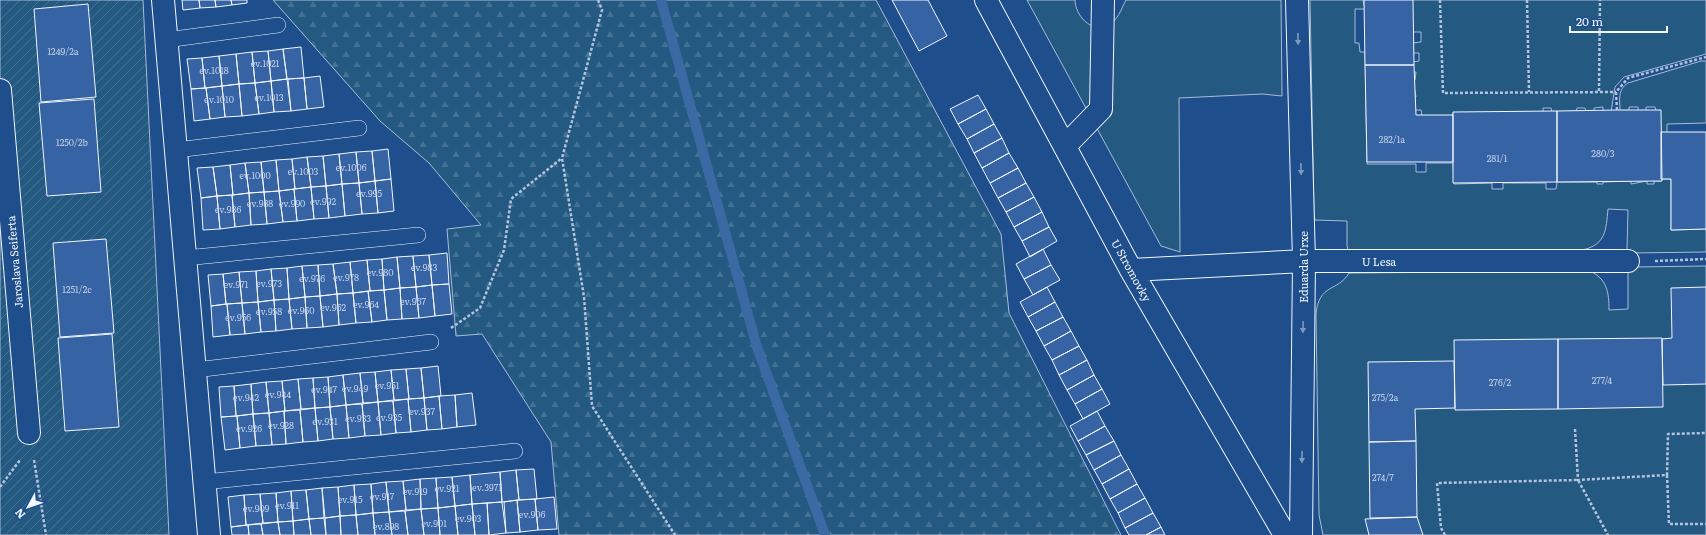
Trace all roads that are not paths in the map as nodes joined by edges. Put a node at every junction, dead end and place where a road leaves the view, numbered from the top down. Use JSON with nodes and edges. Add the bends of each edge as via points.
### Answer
{"nodes":[{"id":1,"x":163,"y":0,"type":"edge"},
{"id":2,"x":986,"y":0,"type":"edge"},
{"id":3,"x":1103,"y":0,"type":"edge"},
{"id":4,"x":1297,"y":0,"type":"edge"},
{"id":5,"x":278,"y":25,"type":"dead end"},
{"id":6,"x":166,"y":40,"type":"junction"},
{"id":7,"x":0,"y":90,"type":"edge"},
{"id":8,"x":359,"y":128,"type":"dead end"},
{"id":9,"x":1064,"y":146,"type":"junction"},
{"id":10,"x":176,"y":150,"type":"junction"},
{"id":11,"x":418,"y":235,"type":"dead end"},
{"id":12,"x":185,"y":258,"type":"junction"},
{"id":13,"x":1304,"y":261,"type":"junction"},
{"id":14,"x":1628,"y":261,"type":"road end"},
{"id":15,"x":1131,"y":270,"type":"junction"},
{"id":16,"x":431,"y":342,"type":"road end"},
{"id":17,"x":194,"y":370,"type":"junction"},
{"id":18,"x":28,"y":434,"type":"dead end"},
{"id":19,"x":515,"y":451,"type":"dead end"},
{"id":20,"x":204,"y":482,"type":"junction"},
{"id":21,"x":209,"y":535,"type":"edge"},
{"id":22,"x":1285,"y":535,"type":"edge"},
{"id":23,"x":1301,"y":535,"type":"edge"}],
"edges":[{"from":1,"to":6,"type":"street"},
{"from":2,"to":9,"type":"street","name":"U Stromovky"},
{"from":3,"to":9,"type":"street","via":[[1100,109]]},
{"from":4,"to":13,"type":"street","name":"Eduarda Urxe","one_way":true},
{"from":5,"to":6,"type":"lane"},
{"from":6,"to":10,"type":"street"},
{"from":7,"to":18,"type":"street","name":"Jaroslava Seiferta"},
{"from":8,"to":10,"type":"lane"},
{"from":9,"to":15,"type":"street","name":"U Stromovky"},
{"from":10,"to":12,"type":"street"},
{"from":11,"to":12,"type":"lane"},
{"from":12,"to":17,"type":"street"},
{"from":13,"to":14,"type":"street","name":"U Lesa"},
{"from":13,"to":15,"type":"street","name":"U Lesa"},
{"from":13,"to":23,"type":"street","name":"Eduarda Urxe","one_way":true},
{"from":15,"to":22,"type":"street","name":"U Stromovky"},
{"from":16,"to":17,"type":"lane"},
{"from":17,"to":20,"type":"street"},
{"from":19,"to":20,"type":"lane"},
{"from":20,"to":21,"type":"street"}]}
